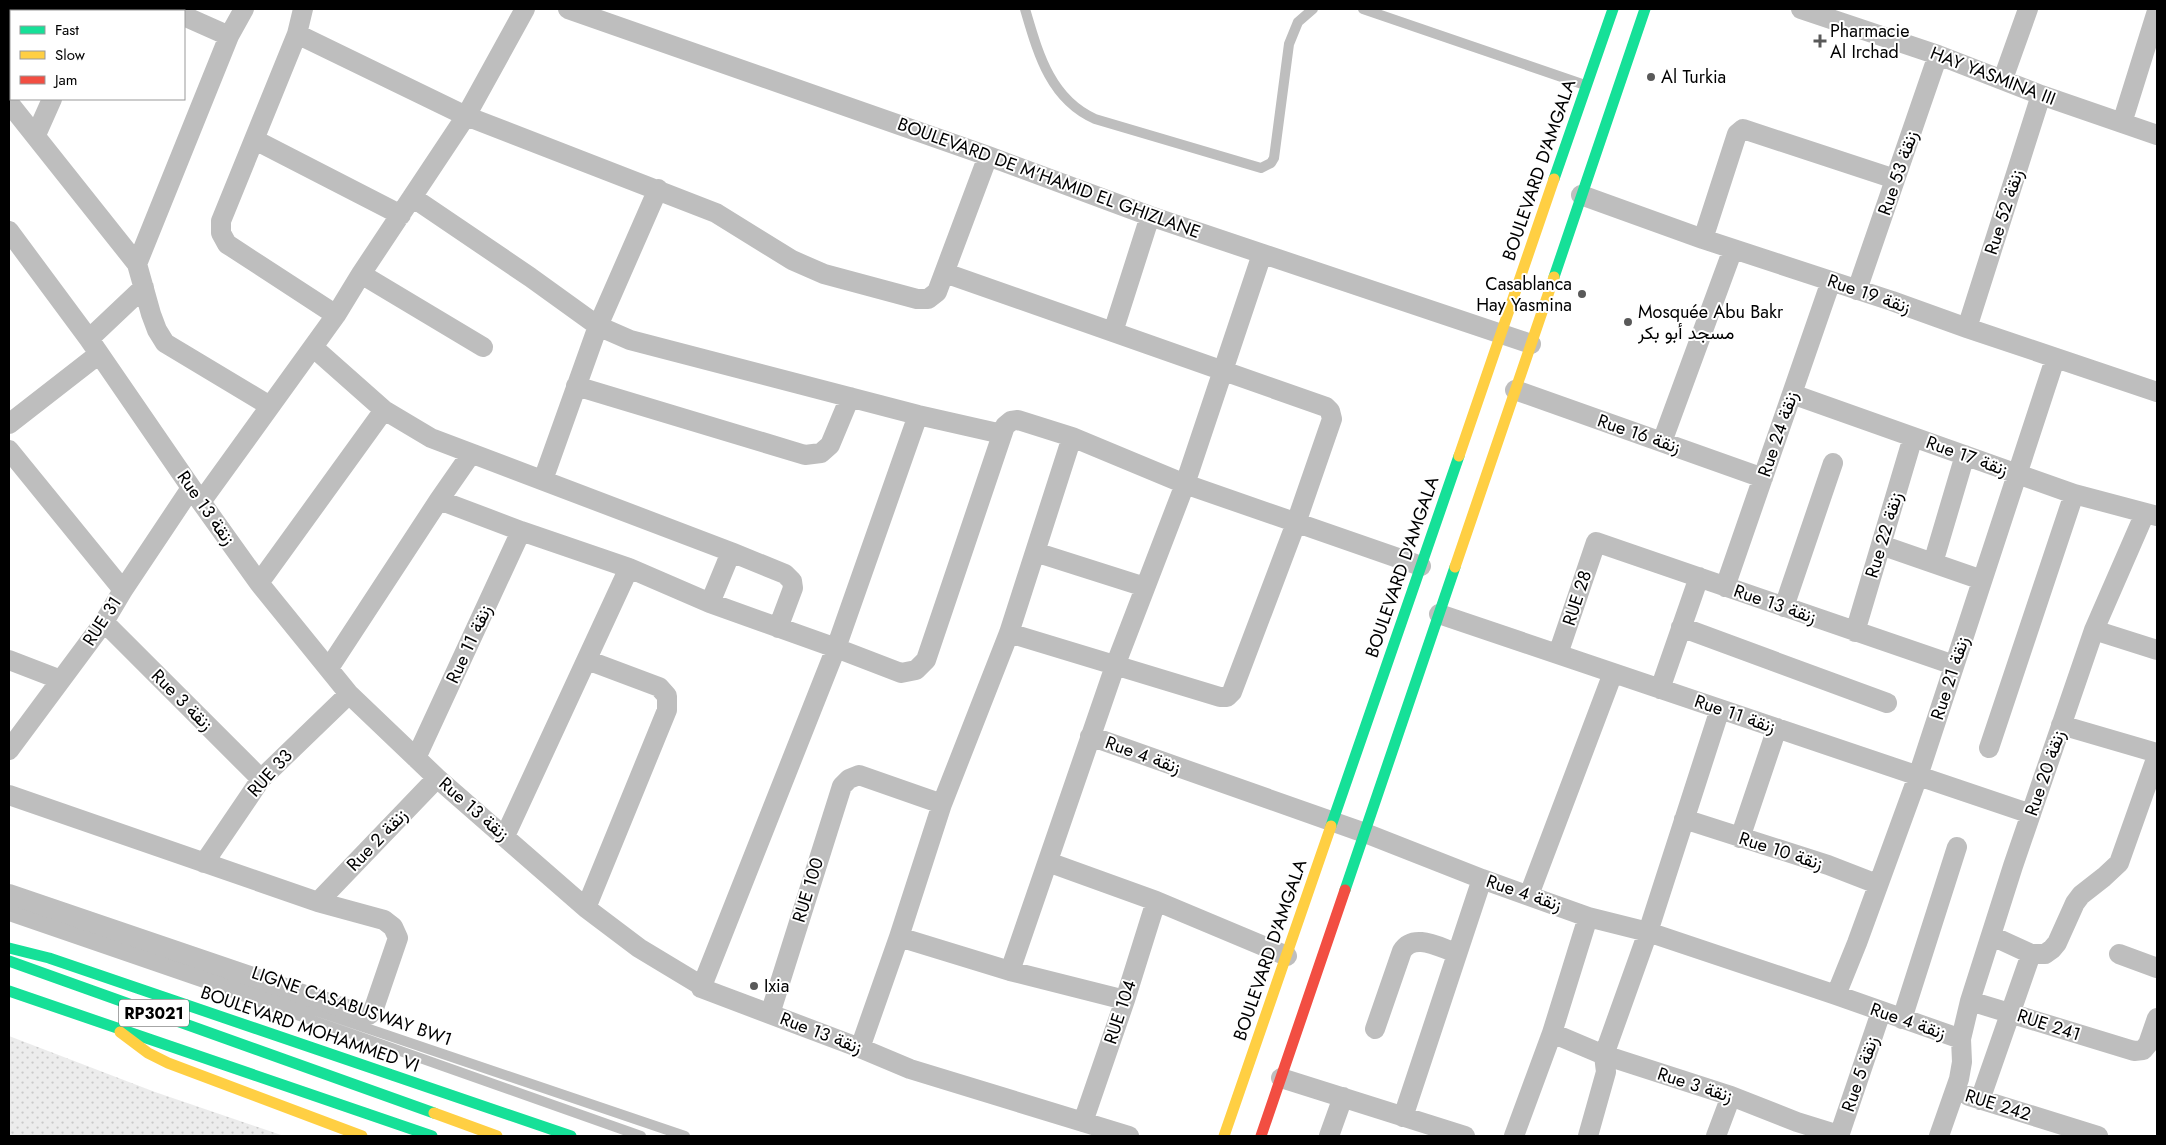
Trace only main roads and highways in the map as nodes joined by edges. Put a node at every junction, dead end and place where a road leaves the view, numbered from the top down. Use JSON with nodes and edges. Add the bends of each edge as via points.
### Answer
{"nodes":[{"id":1,"x":1613,"y":9,"type":"edge"},
{"id":2,"x":1645,"y":9,"type":"edge"},
{"id":3,"x":1586,"y":86,"type":"junction"},
{"id":4,"x":1616,"y":96,"type":"junction"},
{"id":5,"x":9,"y":948,"type":"edge"},
{"id":6,"x":9,"y":961,"type":"edge"},
{"id":7,"x":9,"y":991,"type":"edge"},
{"id":8,"x":113,"y":1027,"type":"junction"},
{"id":9,"x":362,"y":1136,"type":"edge"},
{"id":10,"x":432,"y":1136,"type":"edge"},
{"id":11,"x":497,"y":1136,"type":"edge"},
{"id":12,"x":571,"y":1136,"type":"edge"},
{"id":13,"x":1224,"y":1136,"type":"edge"},
{"id":14,"x":1261,"y":1136,"type":"edge"}],
"edges":[{"from":1,"to":3,"type":"main road","name":"BOULEVARD D'AMGALA"},
{"from":2,"to":4,"type":"main road"},
{"from":3,"to":4,"type":"main road"},
{"from":3,"to":13,"type":"main road","name":"BOULEVARD D'AMGALA"},
{"from":4,"to":14,"type":"main road"},
{"from":5,"to":12,"type":"main road","name":"BOULEVARD MOHAMMED VI","via":[[49,958]]},
{"from":6,"to":11,"type":"main road","number":"RP3021"},
{"from":7,"to":8,"type":"main road","number":"RP3021"},
{"from":8,"to":9,"type":"main road","via":[[168,1063]]},
{"from":8,"to":10,"type":"main road","number":"RP3021"}]}
